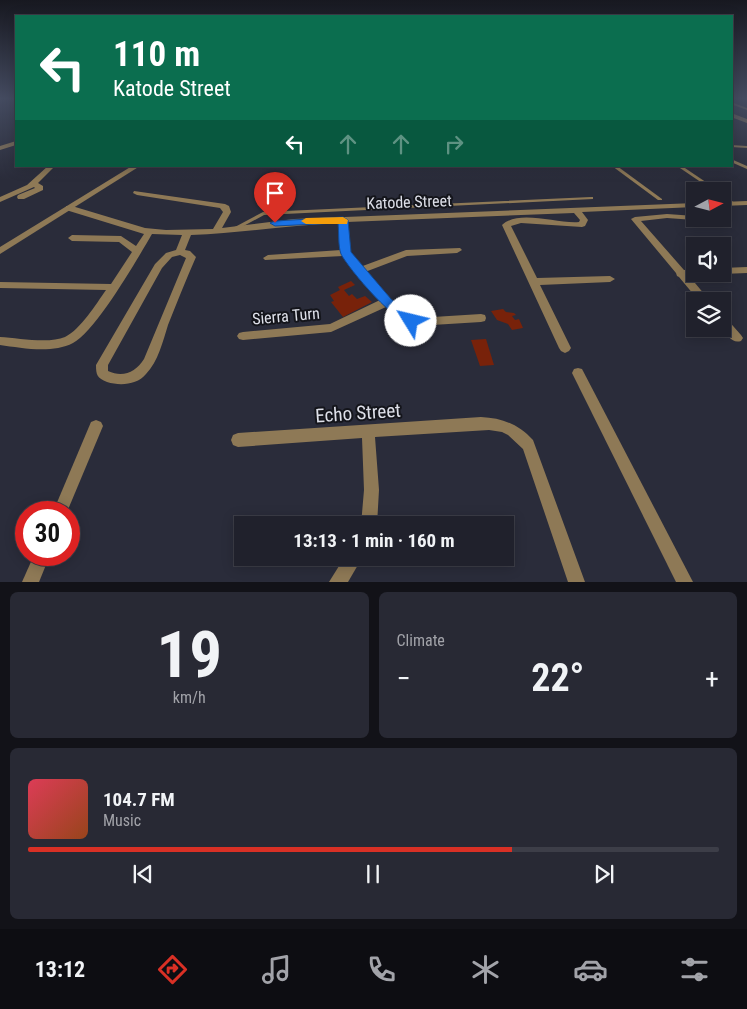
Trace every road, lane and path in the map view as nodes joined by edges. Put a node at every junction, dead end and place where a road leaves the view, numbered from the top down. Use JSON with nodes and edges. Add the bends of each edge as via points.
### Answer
{"nodes":[{"id":1,"x":15,"y":143,"type":"edge"},
{"id":2,"x":733,"y":146,"type":"edge"},
{"id":3,"x":747,"y":147,"type":"edge"},
{"id":4,"x":0,"y":148,"type":"edge"},
{"id":5,"x":733,"y":161,"type":"edge"},
{"id":6,"x":51,"y":167,"type":"edge"},
{"id":7,"x":135,"y":167,"type":"edge"},
{"id":8,"x":615,"y":167,"type":"edge"},
{"id":9,"x":681,"y":167,"type":"edge"},
{"id":10,"x":747,"y":168,"type":"edge"},
{"id":11,"x":703,"y":182,"type":"edge"},
{"id":12,"x":34,"y":184,"type":"junction"},
{"id":13,"x":137,"y":193,"type":"dead end"},
{"id":14,"x":591,"y":198,"type":"dead end"},
{"id":15,"x":660,"y":199,"type":"dead end"},
{"id":16,"x":0,"y":200,"type":"edge"},
{"id":17,"x":563,"y":200,"type":"junction"},
{"id":18,"x":747,"y":203,"type":"edge"},
{"id":19,"x":733,"y":204,"type":"edge"},
{"id":20,"x":686,"y":205,"type":"edge"},
{"id":21,"x":0,"y":206,"type":"edge"},
{"id":22,"x":69,"y":208,"type":"junction"},
{"id":23,"x":573,"y":210,"type":"junction"},
{"id":24,"x":686,"y":217,"type":"edge"},
{"id":25,"x":343,"y":220,"type":"junction"},
{"id":26,"x":236,"y":229,"type":"junction"},
{"id":27,"x":216,"y":230,"type":"junction"},
{"id":28,"x":150,"y":232,"type":"junction"},
{"id":29,"x":188,"y":232,"type":"junction"},
{"id":30,"x":72,"y":238,"type":"dead end"},
{"id":31,"x":457,"y":250,"type":"dead end"},
{"id":32,"x":0,"y":251,"type":"edge"},
{"id":33,"x":136,"y":252,"type":"junction"},
{"id":34,"x":180,"y":252,"type":"junction"},
{"id":35,"x":346,"y":253,"type":"junction"},
{"id":36,"x":268,"y":258,"type":"dead end"},
{"id":37,"x":747,"y":270,"type":"edge"},
{"id":38,"x":358,"y":271,"type":"junction"},
{"id":39,"x":731,"y":271,"type":"edge"},
{"id":40,"x":680,"y":274,"type":"junction"},
{"id":41,"x":686,"y":274,"type":"edge"},
{"id":42,"x":610,"y":279,"type":"dead end"},
{"id":43,"x":533,"y":282,"type":"junction"},
{"id":44,"x":0,"y":285,"type":"edge"},
{"id":45,"x":111,"y":287,"type":"junction"},
{"id":46,"x":697,"y":292,"type":"edge"},
{"id":47,"x":386,"y":302,"type":"junction"},
{"id":48,"x":481,"y":318,"type":"dead end"},
{"id":49,"x":731,"y":331,"type":"edge"},
{"id":50,"x":243,"y":336,"type":"dead end"},
{"id":51,"x":737,"y":338,"type":"dead end"},
{"id":52,"x":0,"y":342,"type":"edge"},
{"id":53,"x":565,"y":348,"type":"dead end"},
{"id":54,"x":578,"y":373,"type":"dead end"},
{"id":55,"x":96,"y":426,"type":"dead end"},
{"id":56,"x":368,"y":432,"type":"junction"},
{"id":57,"x":238,"y":440,"type":"dead end"},
{"id":58,"x":65,"y":501,"type":"edge"},
{"id":59,"x":371,"y":516,"type":"edge"},
{"id":60,"x":37,"y":566,"type":"edge"},
{"id":61,"x":348,"y":566,"type":"edge"},
{"id":62,"x":30,"y":582,"type":"edge"},
{"id":63,"x":337,"y":582,"type":"edge"},
{"id":64,"x":577,"y":582,"type":"edge"},
{"id":65,"x":685,"y":582,"type":"edge"}],
"edges":[{"from":1,"to":4,"type":"street"},
{"from":2,"to":3,"type":"lane"},
{"from":5,"to":10,"type":"lane"},
{"from":6,"to":12,"type":"street"},
{"from":7,"to":22,"type":"street"},
{"from":8,"to":15,"type":"lane"},
{"from":9,"to":11,"type":"lane"},
{"from":12,"to":16,"type":"street"},
{"from":12,"to":21,"type":"street","via":[[40,187],[38,190]]},
{"from":13,"to":27,"type":"street","via":[[226,208],[226,217]]},
{"from":14,"to":17,"type":"lane"},
{"from":17,"to":23,"type":"lane"},
{"from":17,"to":26,"type":"lane","via":[[263,214]]},
{"from":18,"to":19,"type":"street"},
{"from":20,"to":23,"type":"street","name":"Katode Street"},
{"from":22,"to":28,"type":"street","name":"Katode Street"},
{"from":22,"to":32,"type":"street"},
{"from":23,"to":25,"type":"street","name":"Katode Street"},
{"from":23,"to":43,"type":"street","via":[[584,220],[582,224],[541,220],[506,224]]},
{"from":24,"to":40,"type":"street","via":[[635,219]]},
{"from":25,"to":26,"type":"street","name":"Katode Street","via":[[284,222]]},
{"from":25,"to":35,"type":"street"},
{"from":26,"to":27,"type":"street","name":"Katode Street"},
{"from":27,"to":29,"type":"street","name":"Katode Street"},
{"from":28,"to":29,"type":"street","name":"Katode Street"},
{"from":28,"to":33,"type":"street"},
{"from":29,"to":34,"type":"street"},
{"from":30,"to":33,"type":"street","via":[[121,239]]},
{"from":31,"to":38,"type":"street","via":[[406,252]]},
{"from":33,"to":45,"type":"street"},
{"from":34,"to":34,"type":"street","via":[[191,257],[143,369],[132,377],[106,377],[102,374],[102,365],[158,266],[169,255]]},
{"from":35,"to":36,"type":"street"},
{"from":35,"to":38,"type":"street"},
{"from":37,"to":39,"type":"street"},
{"from":38,"to":47,"type":"street"},
{"from":40,"to":41,"type":"street"},
{"from":40,"to":46,"type":"street"},
{"from":42,"to":43,"type":"street"},
{"from":43,"to":53,"type":"street"},
{"from":44,"to":45,"type":"street"},
{"from":45,"to":52,"type":"street","via":[[82,330],[69,340]]},
{"from":47,"to":48,"type":"street","via":[[416,322]]},
{"from":47,"to":50,"type":"street","name":"Sierra Turn","via":[[331,328]]},
{"from":49,"to":51,"type":"street"},
{"from":54,"to":65,"type":"street"},
{"from":55,"to":58,"type":"street"},
{"from":56,"to":57,"type":"street","name":"Echo Street"},
{"from":56,"to":59,"type":"street"},
{"from":56,"to":64,"type":"street","name":"Echo Street","via":[[480,423],[508,426],[518,433],[528,445]]},
{"from":60,"to":62,"type":"street"},
{"from":61,"to":63,"type":"street"}]}
